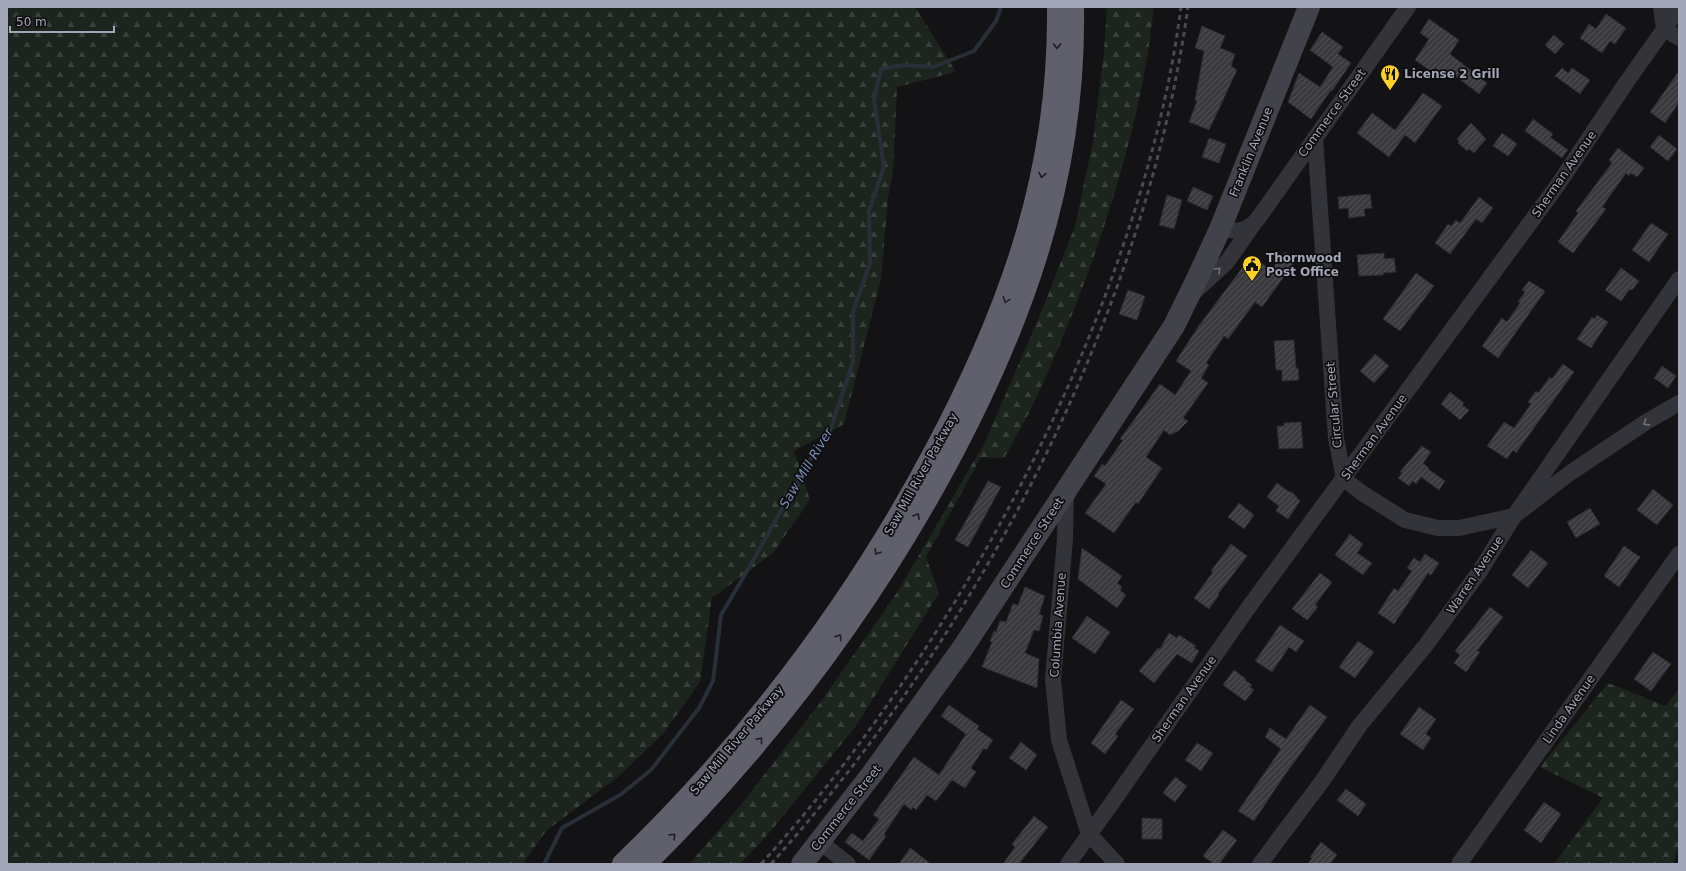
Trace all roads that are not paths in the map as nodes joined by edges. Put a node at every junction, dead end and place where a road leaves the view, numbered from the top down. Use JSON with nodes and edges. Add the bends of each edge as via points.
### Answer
{"nodes":[{"id":1,"x":1058,"y":7,"type":"edge"},
{"id":2,"x":1073,"y":7,"type":"edge"},
{"id":3,"x":1309,"y":7,"type":"edge"},
{"id":4,"x":1408,"y":7,"type":"edge"},
{"id":5,"x":1661,"y":7,"type":"edge"},
{"id":6,"x":1679,"y":8,"type":"edge"},
{"id":7,"x":1664,"y":29,"type":"junction"},
{"id":8,"x":1679,"y":38,"type":"edge"},
{"id":9,"x":1315,"y":138,"type":"junction"},
{"id":10,"x":1257,"y":220,"type":"junction"},
{"id":11,"x":1220,"y":228,"type":"junction"},
{"id":12,"x":1679,"y":279,"type":"edge"},
{"id":13,"x":1189,"y":296,"type":"junction"},
{"id":14,"x":1679,"y":403,"type":"edge"},
{"id":15,"x":1344,"y":479,"type":"junction"},
{"id":16,"x":1066,"y":491,"type":"junction"},
{"id":17,"x":1514,"y":516,"type":"junction"},
{"id":18,"x":1679,"y":554,"type":"edge"},
{"id":19,"x":1090,"y":834,"type":"junction"},
{"id":20,"x":820,"y":842,"type":"junction"},
{"id":21,"x":623,"y":864,"type":"edge"},
{"id":22,"x":645,"y":864,"type":"edge"},
{"id":23,"x":802,"y":864,"type":"edge"},
{"id":24,"x":848,"y":864,"type":"edge"},
{"id":25,"x":1068,"y":864,"type":"edge"},
{"id":26,"x":1117,"y":864,"type":"edge"},
{"id":27,"x":1260,"y":864,"type":"edge"},
{"id":28,"x":1459,"y":864,"type":"edge"}],
"edges":[{"from":1,"to":21,"type":"highway","name":"Saw Mill River Parkway","one_way":true,"via":[[1052,111],[1034,209],[1004,306],[957,409],[928,466],[890,531],[806,656],[727,754],[681,806]]},
{"from":22,"to":2,"type":"highway","name":"Saw Mill River Parkway","one_way":true,"via":[[738,766],[832,647],[902,542],[975,409],[1023,298],[1053,196],[1070,95]]},
{"from":3,"to":11,"type":"main road","name":"Franklin Avenue"},
{"from":4,"to":9,"type":"street","name":"Commerce Street"},
{"from":5,"to":7,"type":"street"},
{"from":6,"to":7,"type":"street","name":"Sherman Avenue"},
{"from":7,"to":8,"type":"street"},
{"from":7,"to":15,"type":"street","name":"Sherman Avenue","via":[[1557,186]]},
{"from":9,"to":10,"type":"street","name":"Commerce Street"},
{"from":9,"to":15,"type":"street","name":"Circular Street","via":[[1336,438]]},
{"from":10,"to":11,"type":"street","name":"Commerce Street","via":[[1244,230]]},
{"from":13,"to":10,"type":"street","name":"Commerce Street","one_way":true,"via":[[1227,262]]},
{"from":11,"to":13,"type":"main road","name":"Franklin Avenue"},
{"from":12,"to":17,"type":"street","name":"Warren Avenue"},
{"from":13,"to":16,"type":"main road","name":"Commerce Street","via":[[1164,343]]},
{"from":14,"to":17,"type":"street","one_way":true,"via":[[1570,473]]},
{"from":15,"to":17,"type":"street","via":[[1406,520],[1438,528],[1460,528]]},
{"from":15,"to":19,"type":"street","name":"Sherman Avenue","via":[[1246,611]]},
{"from":16,"to":19,"type":"street","name":"Columbia Avenue","via":[[1065,539],[1053,679],[1059,740]]},
{"from":16,"to":20,"type":"main road","name":"Commerce Street","via":[[962,649]]},
{"from":17,"to":27,"type":"street","name":"Warren Avenue","via":[[1480,571],[1426,645],[1360,724]]},
{"from":18,"to":28,"type":"street","name":"Linda Avenue"},
{"from":19,"to":25,"type":"street","name":"Sherman Avenue"},
{"from":19,"to":26,"type":"street","name":"Columbia Avenue"},
{"from":20,"to":23,"type":"main road","name":"Commerce Street"},
{"from":20,"to":24,"type":"street"}]}
